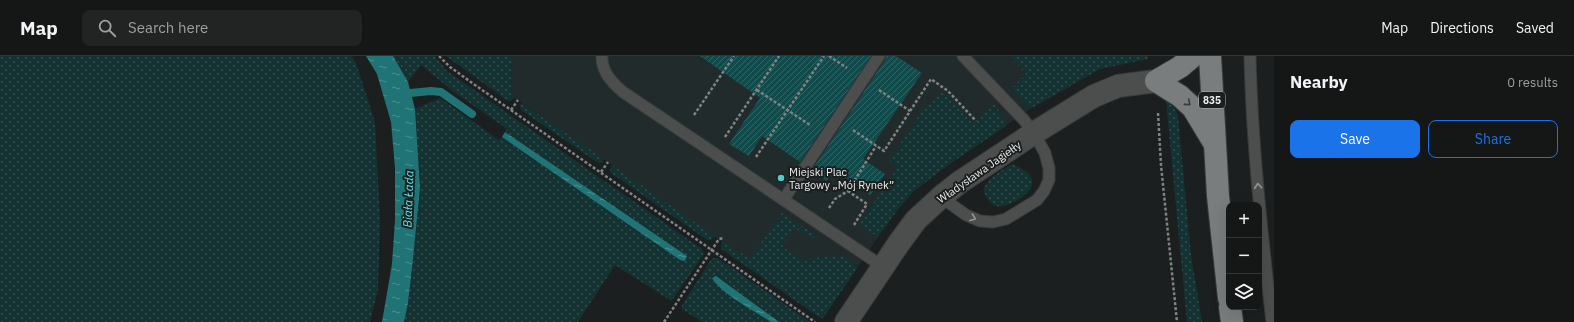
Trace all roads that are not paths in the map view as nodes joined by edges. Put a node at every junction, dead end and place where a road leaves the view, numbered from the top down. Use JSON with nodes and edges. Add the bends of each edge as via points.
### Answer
{"nodes":[{"id":1,"x":602,"y":56,"type":"edge"},
{"id":2,"x":879,"y":56,"type":"edge"},
{"id":3,"x":963,"y":56,"type":"edge"},
{"id":4,"x":1193,"y":56,"type":"edge"},
{"id":5,"x":1210,"y":56,"type":"edge"},
{"id":6,"x":1250,"y":56,"type":"edge"},
{"id":7,"x":1156,"y":81,"type":"junction"},
{"id":8,"x":1034,"y":133,"type":"junction"},
{"id":9,"x":1215,"y":144,"type":"junction"},
{"id":10,"x":941,"y":197,"type":"junction"},
{"id":11,"x":784,"y":199,"type":"junction"},
{"id":12,"x":882,"y":266,"type":"junction"},
{"id":13,"x":1227,"y":274,"type":"edge"},
{"id":14,"x":1230,"y":310,"type":"edge"},
{"id":15,"x":846,"y":322,"type":"edge"},
{"id":16,"x":1232,"y":322,"type":"edge"},
{"id":17,"x":1272,"y":322,"type":"edge"}],
"edges":[{"from":1,"to":11,"type":"lane","via":[[606,74],[613,84]]},
{"from":2,"to":11,"type":"lane"},
{"from":3,"to":8,"type":"lane"},
{"from":4,"to":7,"type":"main road"},
{"from":5,"to":9,"type":"main road","number":"835"},
{"from":17,"to":6,"type":"lane","one_way":true,"via":[[1262,239],[1252,118]]},
{"from":7,"to":8,"type":"street","name":"Władysława Jagiełły","via":[[1118,86],[1106,91]]},
{"from":7,"to":9,"type":"main road","one_way":true,"via":[[1180,96],[1193,108]]},
{"from":8,"to":10,"type":"street","name":"Władysława Jagiełły"},
{"from":10,"to":8,"type":"lane","one_way":true,"via":[[966,215],[980,221],[994,222],[1006,220],[1037,200],[1049,180],[1049,168],[1045,153]]},
{"from":9,"to":13,"type":"main road","number":"835"},
{"from":10,"to":12,"type":"street","name":"Władysława Jagiełły","via":[[916,220]]},
{"from":11,"to":12,"type":"lane"},
{"from":12,"to":15,"type":"street","name":"Władysława Jagiełły"},
{"from":14,"to":16,"type":"main road"}]}
